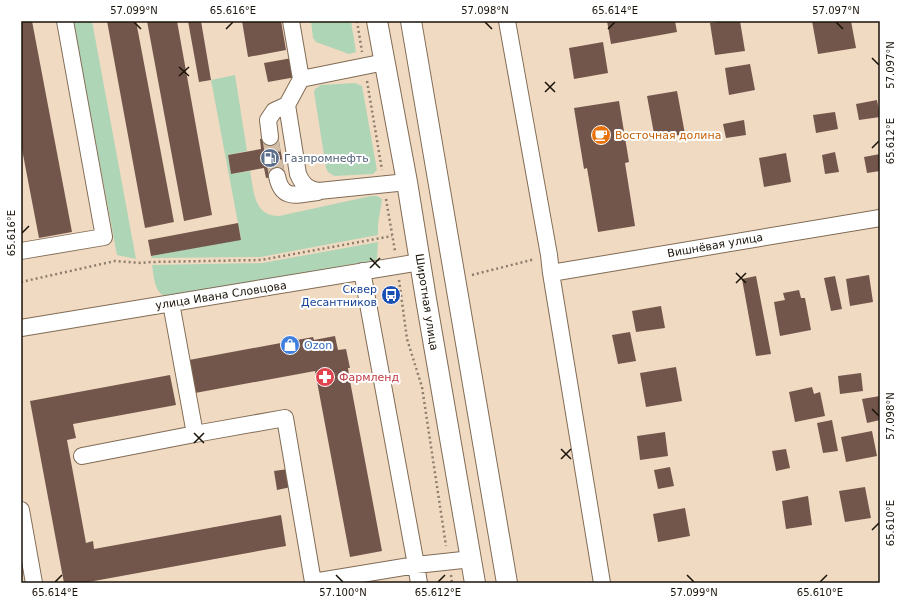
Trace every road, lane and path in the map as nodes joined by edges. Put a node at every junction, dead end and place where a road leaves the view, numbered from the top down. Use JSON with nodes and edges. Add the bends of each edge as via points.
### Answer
{"nodes":[{"id":1,"x":65,"y":21,"type":"edge"},
{"id":2,"x":291,"y":21,"type":"edge"},
{"id":3,"x":357,"y":21,"type":"edge"},
{"id":4,"x":377,"y":21,"type":"edge"},
{"id":5,"x":411,"y":21,"type":"edge"},
{"id":6,"x":507,"y":21,"type":"edge"},
{"id":7,"x":384,"y":62,"type":"junction"},
{"id":8,"x":364,"y":66,"type":"junction"},
{"id":9,"x":301,"y":79,"type":"junction"},
{"id":10,"x":287,"y":105,"type":"junction"},
{"id":11,"x":270,"y":137,"type":"tunnel mouth"},
{"id":12,"x":277,"y":176,"type":"tunnel mouth"},
{"id":13,"x":407,"y":182,"type":"junction"},
{"id":14,"x":384,"y":185,"type":"junction"},
{"id":15,"x":325,"y":191,"type":"junction"},
{"id":16,"x":880,"y":218,"type":"edge"},
{"id":17,"x":392,"y":236,"type":"junction"},
{"id":18,"x":21,"y":251,"type":"edge"},
{"id":19,"x":420,"y":262,"type":"junction"},
{"id":20,"x":522,"y":263,"type":"dead end"},
{"id":21,"x":397,"y":266,"type":"junction"},
{"id":22,"x":362,"y":272,"type":"junction"},
{"id":23,"x":551,"y":273,"type":"junction"},
{"id":24,"x":472,"y":275,"type":"dead end"},
{"id":25,"x":21,"y":282,"type":"edge"},
{"id":26,"x":171,"y":304,"type":"junction"},
{"id":27,"x":21,"y":328,"type":"edge"},
{"id":28,"x":195,"y":434,"type":"junction"},
{"id":29,"x":82,"y":456,"type":"dead end"},
{"id":30,"x":21,"y":510,"type":"edge"},
{"id":31,"x":472,"y":559,"type":"junction"},
{"id":32,"x":449,"y":561,"type":"junction"},
{"id":33,"x":416,"y":565,"type":"junction"},
{"id":34,"x":34,"y":583,"type":"edge"},
{"id":35,"x":311,"y":583,"type":"edge"},
{"id":36,"x":419,"y":583,"type":"edge"},
{"id":37,"x":452,"y":583,"type":"edge"},
{"id":38,"x":475,"y":583,"type":"edge"},
{"id":39,"x":507,"y":583,"type":"edge"},
{"id":40,"x":602,"y":583,"type":"edge"}],
"edges":[{"from":1,"to":18,"type":"street","via":[[104,237]]},
{"from":2,"to":9,"type":"street"},
{"from":3,"to":8,"type":"path"},
{"from":4,"to":7,"type":"main road","name":"Широтная улица"},
{"from":5,"to":39,"type":"main road"},
{"from":6,"to":23,"type":"street"},
{"from":7,"to":8,"type":"street"},
{"from":7,"to":13,"type":"main road","name":"Широтная улица"},
{"from":8,"to":9,"type":"street"},
{"from":8,"to":14,"type":"path"},
{"from":9,"to":10,"type":"street"},
{"from":10,"to":11,"type":"street","via":[[274,111],[268,120]]},
{"from":10,"to":15,"type":"street","via":[[300,179],[307,188]]},
{"from":12,"to":15,"type":"street","via":[[281,188],[289,194]]},
{"from":13,"to":14,"type":"street"},
{"from":13,"to":19,"type":"main road","name":"Широтная улица"},
{"from":14,"to":15,"type":"street"},
{"from":14,"to":17,"type":"path"},
{"from":16,"to":23,"type":"street","name":"Вишнёвая улица"},
{"from":17,"to":21,"type":"path"},
{"from":17,"to":25,"type":"path","via":[[261,260],[142,263],[115,261]]},
{"from":19,"to":21,"type":"street","name":"улица Ивана Словцова"},
{"from":19,"to":31,"type":"main road","name":"Широтная улица"},
{"from":20,"to":24,"type":"path"},
{"from":21,"to":22,"type":"street","name":"улица Ивана Словцова"},
{"from":21,"to":32,"type":"path","via":[[407,339],[422,388]]},
{"from":22,"to":26,"type":"street","name":"улица Ивана Словцова"},
{"from":22,"to":33,"type":"street"},
{"from":23,"to":40,"type":"street"},
{"from":26,"to":27,"type":"street","name":"улица Ивана Словцова"},
{"from":26,"to":28,"type":"street"},
{"from":28,"to":29,"type":"street"},
{"from":28,"to":35,"type":"street","via":[[285,418]]},
{"from":30,"to":34,"type":"street"},
{"from":31,"to":32,"type":"street"},
{"from":31,"to":38,"type":"main road","name":"Широтная улица"},
{"from":32,"to":33,"type":"street"},
{"from":32,"to":37,"type":"path"},
{"from":33,"to":35,"type":"street"},
{"from":33,"to":36,"type":"street"}]}
